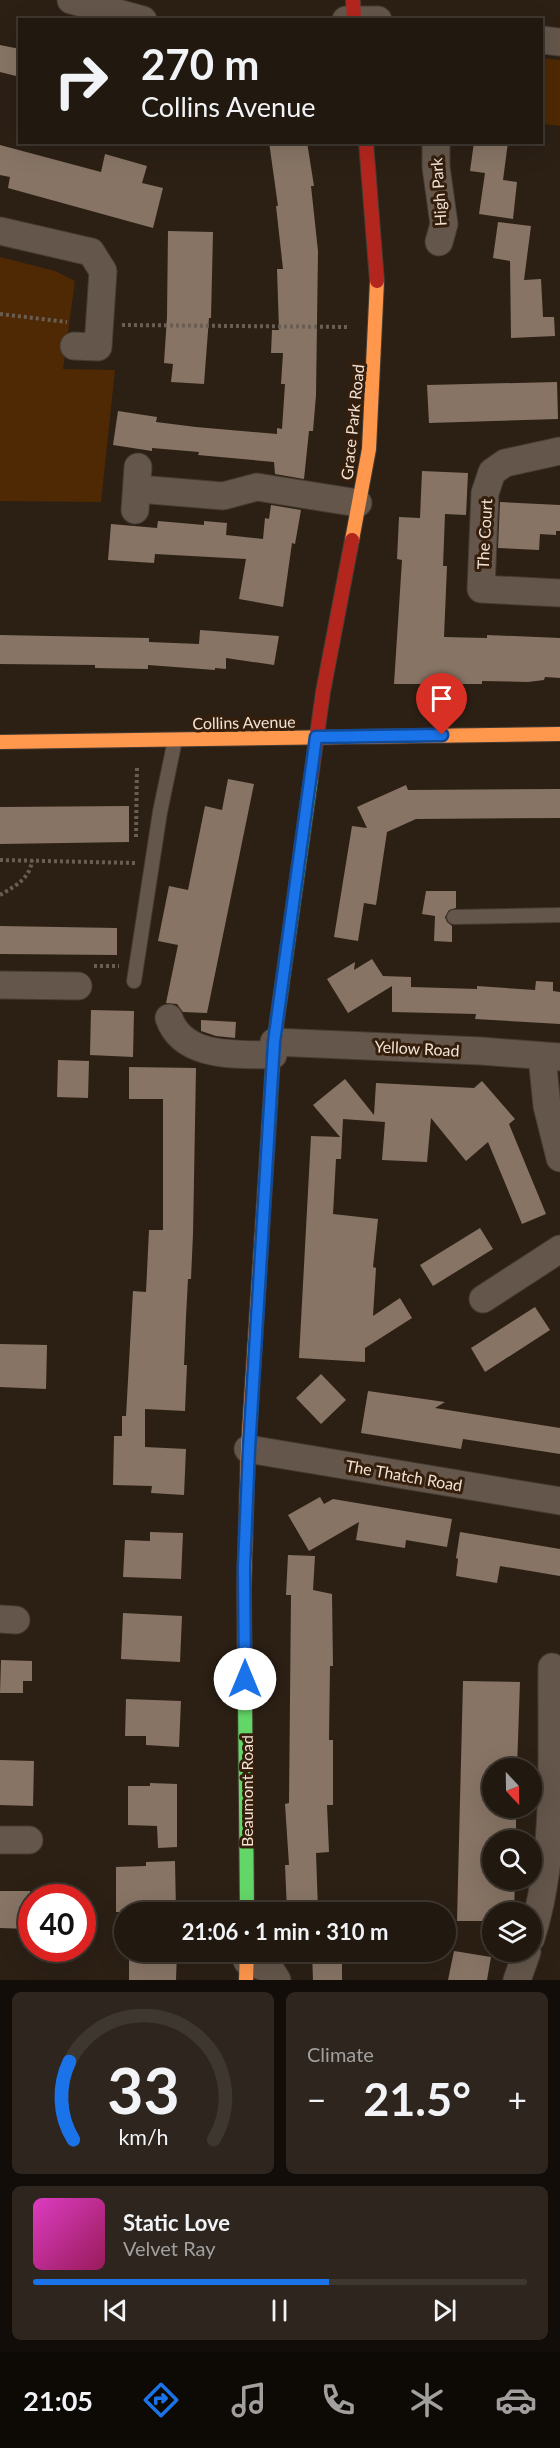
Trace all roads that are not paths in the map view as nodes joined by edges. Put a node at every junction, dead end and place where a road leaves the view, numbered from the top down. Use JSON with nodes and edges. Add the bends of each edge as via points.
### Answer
{"nodes":[{"id":1,"x":71,"y":0,"type":"edge"},
{"id":2,"x":136,"y":18,"type":"edge"},
{"id":3,"x":543,"y":40,"type":"edge"},
{"id":4,"x":560,"y":42,"type":"edge"},
{"id":5,"x":366,"y":144,"type":"edge"},
{"id":6,"x":436,"y":144,"type":"edge"},
{"id":7,"x":0,"y":231,"type":"edge"},
{"id":8,"x":439,"y":242,"type":"dead end"},
{"id":9,"x":74,"y":346,"type":"dead end"},
{"id":10,"x":560,"y":451,"type":"edge"},
{"id":11,"x":137,"y":489,"type":"dead end"},
{"id":12,"x":358,"y":503,"type":"junction"},
{"id":13,"x":560,"y":593,"type":"edge"},
{"id":14,"x":560,"y":734,"type":"edge"},
{"id":15,"x":316,"y":737,"type":"junction"},
{"id":16,"x":174,"y":740,"type":"junction"},
{"id":17,"x":0,"y":742,"type":"edge"},
{"id":18,"x":560,"y":915,"type":"edge"},
{"id":19,"x":454,"y":917,"type":"dead end"},
{"id":20,"x":134,"y":981,"type":"dead end"},
{"id":21,"x":0,"y":985,"type":"edge"},
{"id":22,"x":78,"y":986,"type":"dead end"},
{"id":23,"x":170,"y":1018,"type":"dead end"},
{"id":24,"x":273,"y":1049,"type":"junction"},
{"id":25,"x":551,"y":1057,"type":"edge"},
{"id":26,"x":560,"y":1158,"type":"edge"},
{"id":27,"x":560,"y":1249,"type":"edge"},
{"id":28,"x":483,"y":1299,"type":"dead end"},
{"id":29,"x":249,"y":1449,"type":"junction"},
{"id":30,"x":560,"y":1501,"type":"edge"},
{"id":31,"x":552,"y":1667,"type":"dead end"},
{"id":32,"x":0,"y":1840,"type":"edge"},
{"id":33,"x":29,"y":1840,"type":"dead end"},
{"id":34,"x":247,"y":1902,"type":"edge"},
{"id":35,"x":540,"y":1902,"type":"edge"},
{"id":36,"x":524,"y":1962,"type":"edge"},
{"id":37,"x":247,"y":1964,"type":"edge"},
{"id":38,"x":277,"y":1980,"type":"edge"},
{"id":39,"x":518,"y":1980,"type":"edge"}],
"edges":[{"from":1,"to":2,"type":"street"},
{"from":3,"to":4,"type":"street"},
{"from":5,"to":12,"type":"street","name":"Grace Park Road","via":[[377,273],[376,327],[369,449]]},
{"from":6,"to":8,"type":"street","name":"High Park","via":[[444,224]]},
{"from":7,"to":9,"type":"street","via":[[91,252],[103,271],[98,347]]},
{"from":10,"to":13,"type":"street","name":"The Court","via":[[505,463],[492,472],[485,493],[482,589]]},
{"from":11,"to":12,"type":"street","via":[[223,496],[257,487]]},
{"from":12,"to":15,"type":"street","name":"Grace Park Road"},
{"from":14,"to":15,"type":"street","name":"Collins Avenue"},
{"from":15,"to":16,"type":"street","name":"Collins Avenue"},
{"from":15,"to":24,"type":"street","name":"Beaumont Road"},
{"from":16,"to":17,"type":"street","name":"Collins Avenue"},
{"from":16,"to":20,"type":"lane"},
{"from":18,"to":19,"type":"lane"},
{"from":21,"to":22,"type":"street"},
{"from":23,"to":24,"type":"street","name":"Yellow Road","via":[[191,1046],[209,1051]]},
{"from":24,"to":25,"type":"street","name":"Yellow Road","via":[[481,1051]]},
{"from":24,"to":29,"type":"street","name":"Beaumont Road"},
{"from":25,"to":26,"type":"street","via":[[547,1106]]},
{"from":27,"to":28,"type":"street"},
{"from":29,"to":30,"type":"street","name":"The Thatch Road"},
{"from":29,"to":34,"type":"street","name":"Beaumont Road","via":[[244,1567]]},
{"from":31,"to":35,"type":"street","via":[[550,1839]]},
{"from":32,"to":33,"type":"street"},
{"from":36,"to":39,"type":"street"},
{"from":37,"to":38,"type":"street","via":[[270,1969]]}]}
